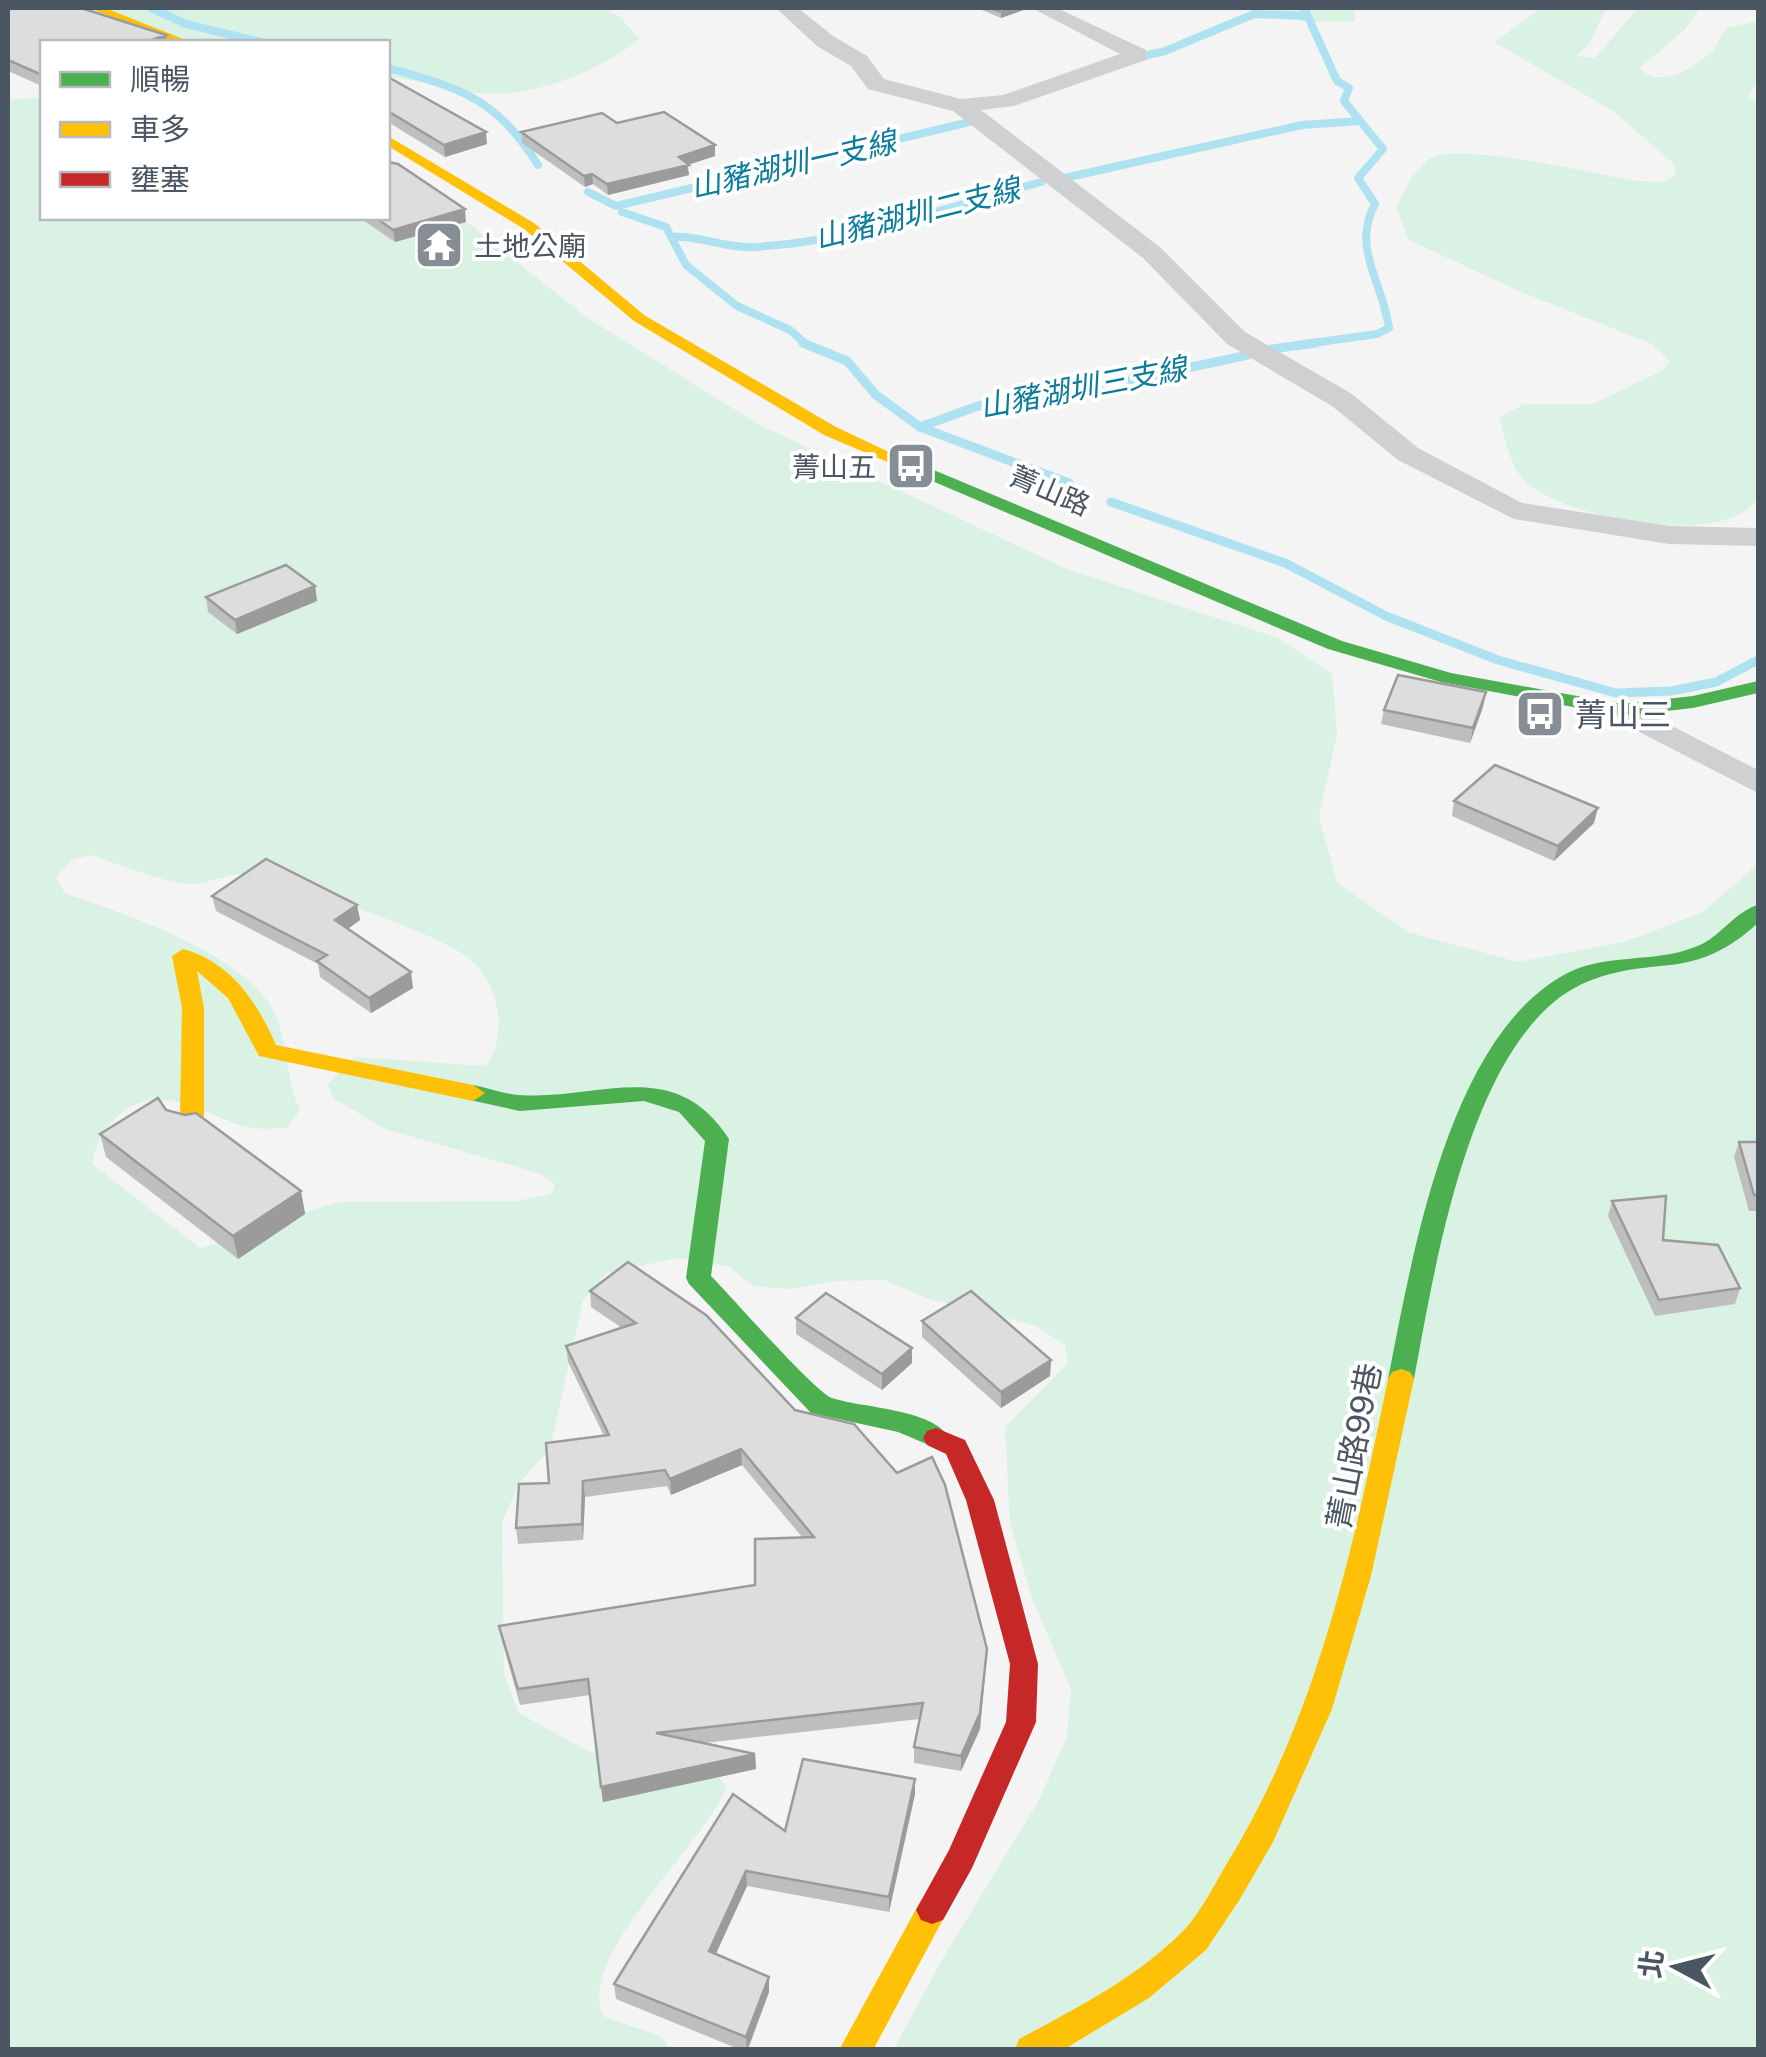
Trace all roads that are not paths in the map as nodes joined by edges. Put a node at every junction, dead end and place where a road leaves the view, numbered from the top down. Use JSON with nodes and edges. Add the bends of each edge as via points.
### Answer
{"nodes":[{"id":1,"x":94,"y":8,"type":"edge"},
{"id":2,"x":786,"y":8,"type":"edge"},
{"id":3,"x":1042,"y":8,"type":"edge"},
{"id":4,"x":180,"y":40,"type":"edge"},
{"id":5,"x":961,"y":106,"type":"junction"},
{"id":6,"x":390,"y":141,"type":"edge"},
{"id":7,"x":1758,"y":537,"type":"edge"},
{"id":8,"x":1758,"y":686,"type":"edge"},
{"id":9,"x":1622,"y":710,"type":"junction"},
{"id":10,"x":1758,"y":783,"type":"edge"},
{"id":11,"x":1758,"y":912,"type":"edge"},
{"id":12,"x":192,"y":1116,"type":"edge"},
{"id":13,"x":855,"y":2050,"type":"edge"},
{"id":14,"x":1031,"y":2050,"type":"edge"}],
"edges":[{"from":1,"to":4,"type":"street"},
{"from":2,"to":5,"type":"street","via":[[859,61],[876,84]]},
{"from":3,"to":5,"type":"street","via":[[1138,54],[1006,101]]},
{"from":5,"to":7,"type":"street","via":[[1152,252],[1236,338],[1342,400],[1408,454],[1514,510],[1668,535]]},
{"from":6,"to":9,"type":"street","name":"菁山路","via":[[530,226],[638,318],[830,431],[1335,645],[1448,678]]},
{"from":8,"to":9,"type":"street","name":"菁山路"},
{"from":9,"to":10,"type":"street"},
{"from":11,"to":14,"type":"street","name":"菁山路99巷","via":[[1696,955],[1621,963],[1567,982],[1515,1026],[1457,1138],[1368,1548],[1309,1724],[1258,1846],[1196,1938],[1113,2005]]},
{"from":12,"to":13,"type":"street","via":[[193,1008],[183,956],[210,964],[244,995],[267,1052],[520,1103],[645,1093],[687,1106],[716,1139],[698,1278],[820,1406],[903,1423],[956,1448],[980,1500],[1024,1664],[1021,1722],[961,1858]]}]}
